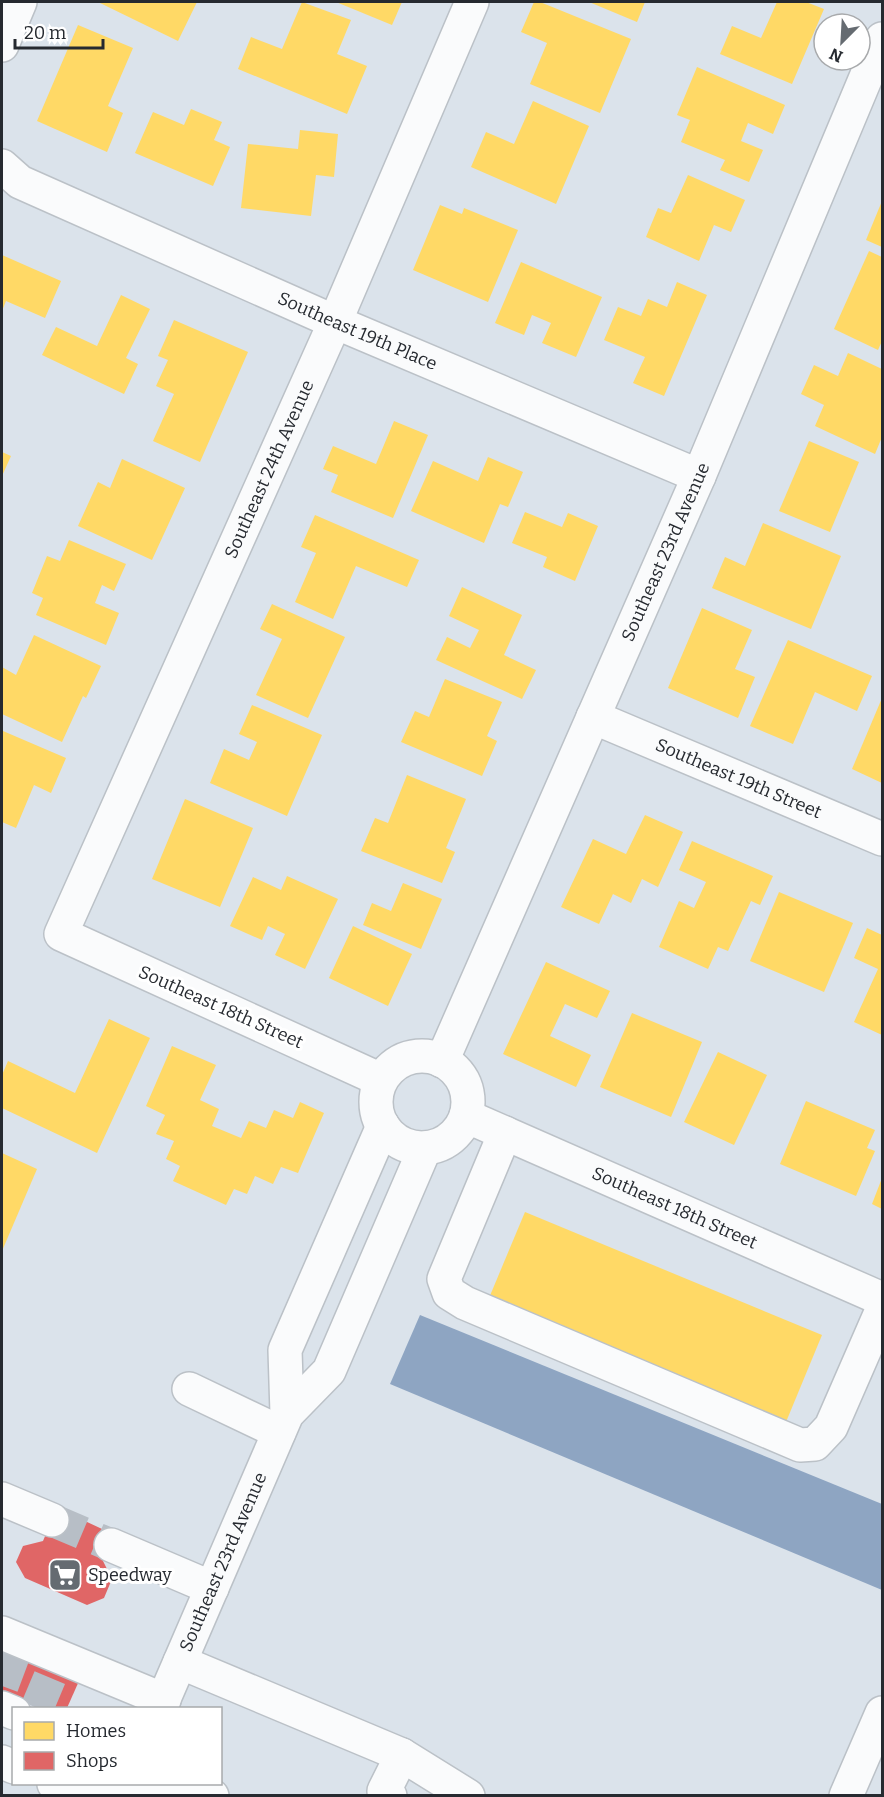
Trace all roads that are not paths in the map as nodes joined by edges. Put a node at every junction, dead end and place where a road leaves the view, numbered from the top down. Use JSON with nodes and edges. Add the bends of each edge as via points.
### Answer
{"nodes":[{"id":1,"x":20,"y":2,"type":"edge"},
{"id":2,"x":472,"y":2,"type":"edge"},
{"id":3,"x":882,"y":39,"type":"edge"},
{"id":4,"x":2,"y":45,"type":"edge"},
{"id":5,"x":8,"y":176,"type":"edge"},
{"id":6,"x":335,"y":322,"type":"junction"},
{"id":7,"x":699,"y":476,"type":"junction"},
{"id":8,"x":593,"y":717,"type":"junction"},
{"id":9,"x":882,"y":839,"type":"edge"},
{"id":10,"x":61,"y":934,"type":"joint"},
{"id":11,"x":442,"y":1061,"type":"junction"},
{"id":12,"x":381,"y":1080,"type":"junction"},
{"id":13,"x":466,"y":1116,"type":"junction"},
{"id":14,"x":382,"y":1126,"type":"junction"},
{"id":15,"x":505,"y":1133,"type":"junction"},
{"id":16,"x":425,"y":1148,"type":"junction"},
{"id":17,"x":882,"y":1299,"type":"edge"},
{"id":18,"x":882,"y":1310,"type":"edge"},
{"id":19,"x":189,"y":1389,"type":"dead end"},
{"id":20,"x":283,"y":1423,"type":"junction"},
{"id":21,"x":2,"y":1499,"type":"edge"},
{"id":22,"x":52,"y":1520,"type":"tunnel mouth"},
{"id":23,"x":111,"y":1545,"type":"tunnel mouth"},
{"id":24,"x":212,"y":1588,"type":"junction"},
{"id":25,"x":12,"y":1642,"type":"edge"},
{"id":26,"x":180,"y":1662,"type":"junction"},
{"id":27,"x":162,"y":1704,"type":"edge"},
{"id":28,"x":882,"y":1713,"type":"edge"},
{"id":29,"x":402,"y":1755,"type":"junction"},
{"id":30,"x":60,"y":1785,"type":"edge"},
{"id":31,"x":149,"y":1785,"type":"edge"},
{"id":32,"x":184,"y":1785,"type":"edge"},
{"id":33,"x":124,"y":1790,"type":"edge"},
{"id":34,"x":212,"y":1796,"type":"edge"},
{"id":35,"x":390,"y":1796,"type":"edge"},
{"id":36,"x":468,"y":1796,"type":"edge"},
{"id":37,"x":846,"y":1796,"type":"edge"}],
"edges":[{"from":1,"to":4,"type":"street"},
{"from":2,"to":6,"type":"street","name":"Southeast 24th Avenue"},
{"from":3,"to":7,"type":"street","name":"Southeast 23rd Avenue"},
{"from":5,"to":6,"type":"street","name":"Southeast 19th Place"},
{"from":6,"to":7,"type":"street","name":"Southeast 19th Place"},
{"from":6,"to":10,"type":"street","name":"Southeast 24th Avenue"},
{"from":7,"to":8,"type":"street","name":"Southeast 23rd Avenue"},
{"from":8,"to":9,"type":"street","name":"Southeast 19th Street"},
{"from":8,"to":11,"type":"street","name":"Southeast 23rd Avenue"},
{"from":10,"to":12,"type":"street","name":"Southeast 18th Street"},
{"from":11,"to":12,"type":"street","via":[[429,1056],[401,1061]]},
{"from":11,"to":13,"type":"street","via":[[453,1068],[464,1084],[469,1103]]},
{"from":12,"to":14,"type":"street","via":[[375,1104]]},
{"from":13,"to":15,"type":"street","name":"Southeast 18th Street"},
{"from":13,"to":16,"type":"street","via":[[451,1138]]},
{"from":14,"to":16,"type":"street","via":[[401,1144]]},
{"from":14,"to":20,"type":"street","name":"Southeast 23rd Avenue","via":[[285,1350]]},
{"from":15,"to":17,"type":"street","name":"Southeast 18th Street"},
{"from":15,"to":18,"type":"street","via":[[444,1279],[450,1293],[465,1303],[800,1445],[815,1444],[831,1427]]},
{"from":16,"to":20,"type":"street","name":"Southeast 23rd Avenue","via":[[329,1371]]},
{"from":19,"to":20,"type":"street"},
{"from":20,"to":24,"type":"street","name":"Southeast 23rd Avenue"},
{"from":21,"to":22,"type":"street"},
{"from":23,"to":24,"type":"street"},
{"from":24,"to":26,"type":"street","name":"Southeast 23rd Avenue"},
{"from":25,"to":27,"type":"street"},
{"from":26,"to":27,"type":"street","name":"Southeast 23rd Avenue"},
{"from":26,"to":29,"type":"street"},
{"from":28,"to":37,"type":"street"},
{"from":29,"to":35,"type":"street","via":[[384,1791]]},
{"from":29,"to":36,"type":"street"},
{"from":30,"to":33,"type":"street"},
{"from":31,"to":33,"type":"street"},
{"from":32,"to":34,"type":"street"}]}
